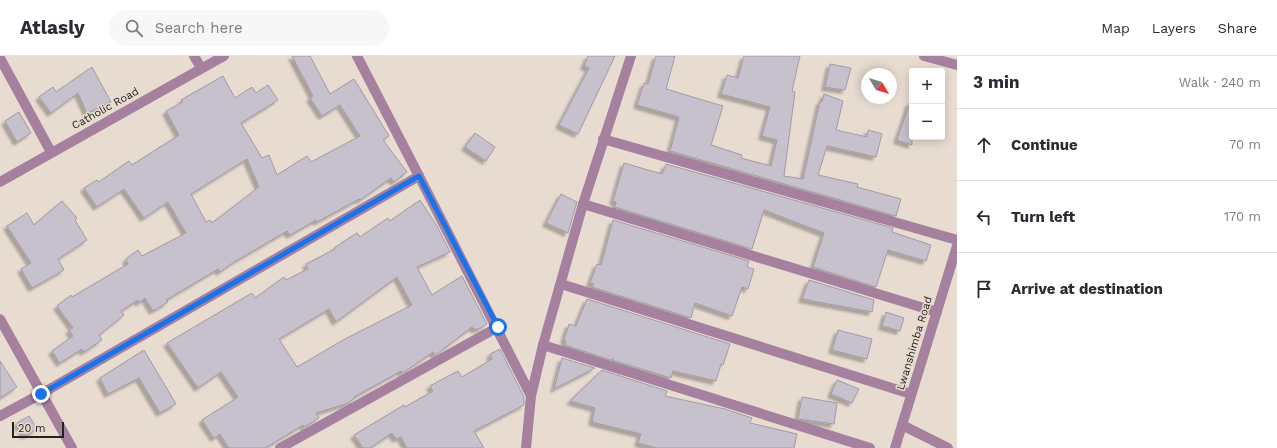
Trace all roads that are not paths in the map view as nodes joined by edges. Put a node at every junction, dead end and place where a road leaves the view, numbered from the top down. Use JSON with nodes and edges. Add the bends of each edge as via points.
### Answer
{"nodes":[{"id":1,"x":194,"y":56,"type":"edge"},
{"id":2,"x":224,"y":56,"type":"edge"},
{"id":3,"x":357,"y":56,"type":"edge"},
{"id":4,"x":631,"y":56,"type":"edge"},
{"id":5,"x":924,"y":56,"type":"edge"},
{"id":6,"x":0,"y":58,"type":"edge"},
{"id":7,"x":957,"y":65,"type":"edge"},
{"id":8,"x":201,"y":68,"type":"junction"},
{"id":9,"x":603,"y":139,"type":"junction"},
{"id":10,"x":51,"y":152,"type":"junction"},
{"id":11,"x":419,"y":176,"type":"junction"},
{"id":12,"x":0,"y":182,"type":"edge"},
{"id":13,"x":583,"y":204,"type":"junction"},
{"id":14,"x":957,"y":240,"type":"edge"},
{"id":15,"x":957,"y":246,"type":"edge"},
{"id":16,"x":561,"y":284,"type":"junction"},
{"id":17,"x":937,"y":312,"type":"junction"},
{"id":18,"x":0,"y":319,"type":"edge"},
{"id":19,"x":498,"y":327,"type":"junction"},
{"id":20,"x":542,"y":345,"type":"junction"},
{"id":21,"x":41,"y":394,"type":"junction"},
{"id":22,"x":912,"y":394,"type":"junction"},
{"id":23,"x":531,"y":396,"type":"junction"},
{"id":24,"x":0,"y":416,"type":"edge"},
{"id":25,"x":902,"y":425,"type":"junction"},
{"id":26,"x":72,"y":448,"type":"edge"},
{"id":27,"x":280,"y":448,"type":"edge"},
{"id":28,"x":526,"y":448,"type":"edge"},
{"id":29,"x":870,"y":448,"type":"edge"},
{"id":30,"x":894,"y":448,"type":"edge"},
{"id":31,"x":948,"y":448,"type":"edge"}],
"edges":[{"from":1,"to":8,"type":"street"},
{"from":2,"to":8,"type":"street","name":"Catholic Road"},
{"from":3,"to":11,"type":"street"},
{"from":4,"to":9,"type":"street"},
{"from":5,"to":7,"type":"street"},
{"from":6,"to":10,"type":"street"},
{"from":8,"to":10,"type":"street","name":"Catholic Road"},
{"from":9,"to":13,"type":"street"},
{"from":9,"to":14,"type":"street"},
{"from":10,"to":12,"type":"street","name":"Catholic Road"},
{"from":11,"to":19,"type":"street"},
{"from":11,"to":21,"type":"street"},
{"from":13,"to":16,"type":"street"},
{"from":13,"to":17,"type":"street"},
{"from":15,"to":17,"type":"street","name":"Lwanshimba Road"},
{"from":16,"to":20,"type":"street"},
{"from":16,"to":22,"type":"street"},
{"from":17,"to":22,"type":"street","name":"Lwanshimba Road"},
{"from":18,"to":21,"type":"street"},
{"from":19,"to":23,"type":"street"},
{"from":19,"to":27,"type":"street"},
{"from":20,"to":23,"type":"street"},
{"from":20,"to":29,"type":"street"},
{"from":21,"to":24,"type":"street"},
{"from":21,"to":26,"type":"street"},
{"from":22,"to":25,"type":"street","name":"Lwanshimba Road"},
{"from":23,"to":28,"type":"street"},
{"from":25,"to":30,"type":"street","name":"Lwanshimba Road"},
{"from":25,"to":31,"type":"street"}]}
